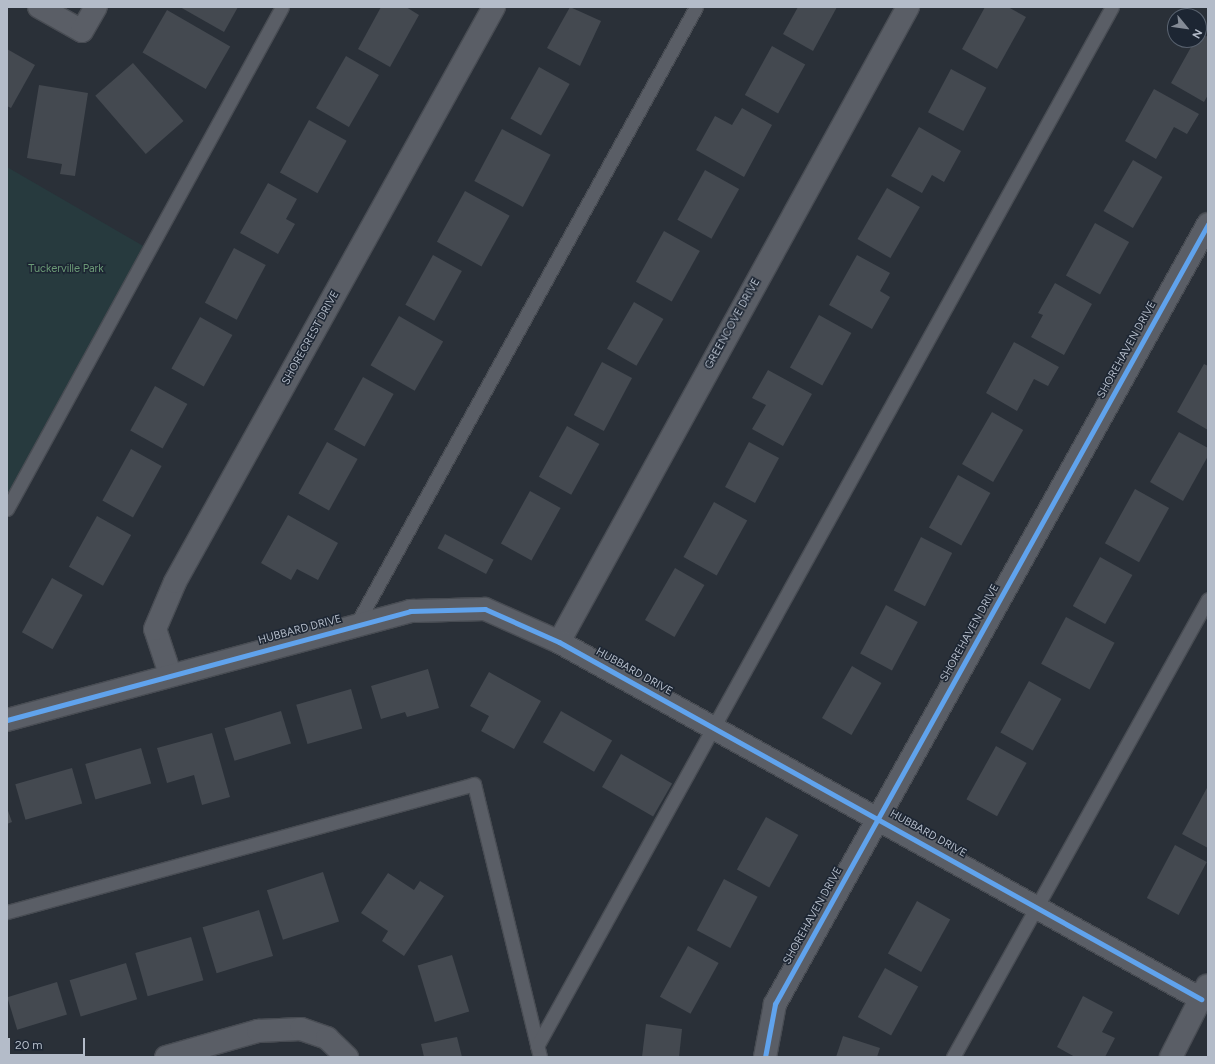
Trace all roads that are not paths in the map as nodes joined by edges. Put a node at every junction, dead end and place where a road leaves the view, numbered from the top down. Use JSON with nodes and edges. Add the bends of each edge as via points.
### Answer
{"nodes":[{"id":1,"x":39,"y":7,"type":"edge"},
{"id":2,"x":96,"y":7,"type":"edge"},
{"id":3,"x":282,"y":7,"type":"edge"},
{"id":4,"x":494,"y":7,"type":"edge"},
{"id":5,"x":696,"y":7,"type":"edge"},
{"id":6,"x":908,"y":7,"type":"edge"},
{"id":7,"x":1112,"y":7,"type":"edge"},
{"id":8,"x":1208,"y":224,"type":"edge"},
{"id":9,"x":7,"y":509,"type":"edge"},
{"id":10,"x":1208,"y":599,"type":"edge"},
{"id":11,"x":356,"y":625,"type":"junction"},
{"id":12,"x":559,"y":642,"type":"junction"},
{"id":13,"x":170,"y":674,"type":"junction"},
{"id":14,"x":7,"y":720,"type":"edge"},
{"id":15,"x":712,"y":726,"type":"junction"},
{"id":16,"x":880,"y":819,"type":"junction"},
{"id":17,"x":1038,"y":908,"type":"junction"},
{"id":18,"x":7,"y":912,"type":"edge"},
{"id":19,"x":1204,"y":992,"type":"edge"},
{"id":20,"x":538,"y":1051,"type":"edge"},
{"id":21,"x":166,"y":1057,"type":"edge"},
{"id":22,"x":347,"y":1057,"type":"edge"},
{"id":23,"x":764,"y":1057,"type":"edge"},
{"id":24,"x":953,"y":1057,"type":"edge"},
{"id":25,"x":1171,"y":1057,"type":"edge"}],
"edges":[{"from":1,"to":2,"type":"street","via":[[82,31]]},
{"from":3,"to":9,"type":"lane"},
{"from":4,"to":13,"type":"street","name":"SHORECREST DRIVE","via":[[175,582],[155,629]]},
{"from":5,"to":11,"type":"lane"},
{"from":6,"to":12,"type":"street","name":"GREENCOVE DRIVE"},
{"from":7,"to":15,"type":"lane"},
{"from":8,"to":16,"type":"street","name":"SHOREHAVEN DRIVE"},
{"from":10,"to":17,"type":"lane"},
{"from":11,"to":12,"type":"street","name":"HUBBARD DRIVE","via":[[410,611],[485,608]]},
{"from":11,"to":13,"type":"street","name":"HUBBARD DRIVE"},
{"from":12,"to":15,"type":"street","name":"HUBBARD DRIVE"},
{"from":13,"to":14,"type":"street","name":"HUBBARD DRIVE"},
{"from":15,"to":16,"type":"street","name":"HUBBARD DRIVE"},
{"from":15,"to":20,"type":"lane"},
{"from":16,"to":17,"type":"street","name":"HUBBARD DRIVE"},
{"from":16,"to":23,"type":"street","name":"SHOREHAVEN DRIVE","via":[[775,1004]]},
{"from":17,"to":19,"type":"street","name":"HUBBARD DRIVE"},
{"from":17,"to":24,"type":"lane"},
{"from":18,"to":20,"type":"lane","via":[[474,784]]},
{"from":19,"to":25,"type":"street"},
{"from":21,"to":22,"type":"street","via":[[258,1031],[301,1029],[327,1038]]}]}
